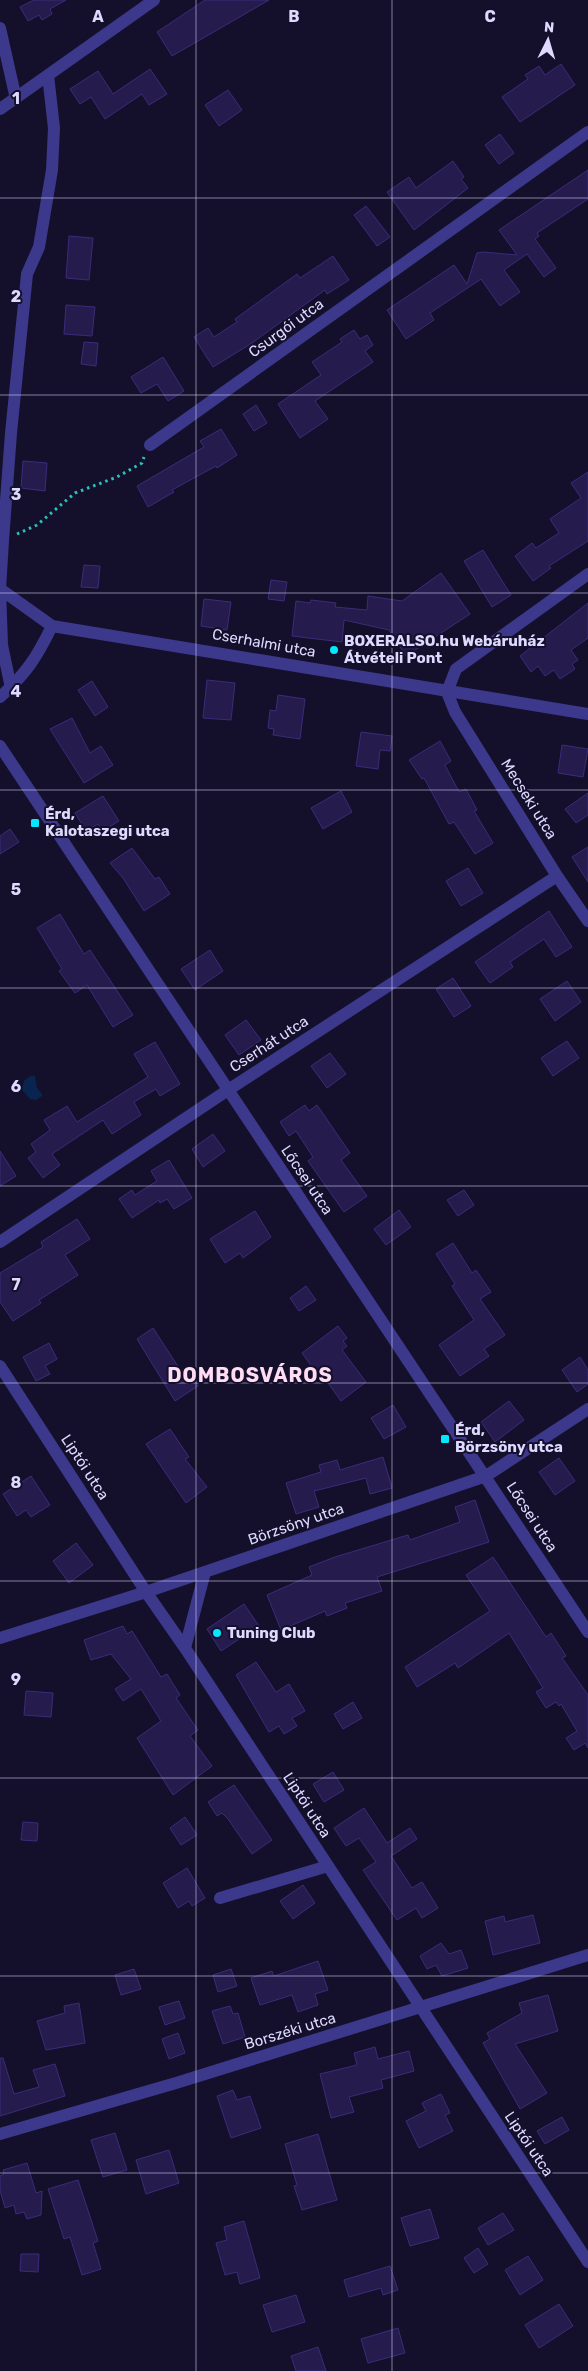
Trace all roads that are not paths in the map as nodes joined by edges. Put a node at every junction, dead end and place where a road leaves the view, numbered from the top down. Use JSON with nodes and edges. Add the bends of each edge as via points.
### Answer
{"nodes":[{"id":1,"x":154,"y":0,"type":"edge"},
{"id":2,"x":0,"y":28,"type":"edge"},
{"id":3,"x":48,"y":75,"type":"junction"},
{"id":4,"x":16,"y":99,"type":"junction"},
{"id":5,"x":0,"y":109,"type":"edge"},
{"id":6,"x":588,"y":132,"type":"edge"},
{"id":7,"x":150,"y":445,"type":"road end"},
{"id":8,"x":588,"y":574,"type":"edge"},
{"id":9,"x":0,"y":589,"type":"edge"},
{"id":10,"x":52,"y":626,"type":"junction"},
{"id":11,"x":11,"y":688,"type":"junction"},
{"id":12,"x":447,"y":692,"type":"junction"},
{"id":13,"x":0,"y":697,"type":"edge"},
{"id":14,"x":588,"y":714,"type":"edge"},
{"id":15,"x":0,"y":746,"type":"edge"},
{"id":16,"x":557,"y":876,"type":"junction"},
{"id":17,"x":588,"y":921,"type":"edge"},
{"id":18,"x":228,"y":1090,"type":"junction"},
{"id":19,"x":0,"y":1242,"type":"edge"},
{"id":20,"x":0,"y":1366,"type":"edge"},
{"id":21,"x":588,"y":1410,"type":"edge"},
{"id":22,"x":486,"y":1476,"type":"junction"},
{"id":23,"x":205,"y":1572,"type":"junction"},
{"id":24,"x":146,"y":1592,"type":"junction"},
{"id":25,"x":588,"y":1632,"type":"edge"},
{"id":26,"x":0,"y":1638,"type":"edge"},
{"id":27,"x":185,"y":1648,"type":"junction"},
{"id":28,"x":328,"y":1866,"type":"junction"},
{"id":29,"x":220,"y":1898,"type":"dead end"},
{"id":30,"x":588,"y":1954,"type":"edge"},
{"id":31,"x":420,"y":2008,"type":"junction"},
{"id":32,"x":0,"y":2134,"type":"edge"},
{"id":33,"x":588,"y":2262,"type":"edge"}],
"edges":[{"from":1,"to":3,"type":"street"},
{"from":2,"to":4,"type":"street"},
{"from":3,"to":4,"type":"street"},
{"from":3,"to":9,"type":"street","via":[[54,128],[52,170],[39,248],[27,274]]},
{"from":4,"to":5,"type":"street"},
{"from":6,"to":7,"type":"street","name":"Csurgói utca"},
{"from":8,"to":12,"type":"street","via":[[456,669]]},
{"from":9,"to":10,"type":"street","name":"Cserhalmi utca"},
{"from":9,"to":11,"type":"street","via":[[2,645]]},
{"from":10,"to":11,"type":"street","via":[[40,651]]},
{"from":10,"to":12,"type":"street","name":"Cserhalmi utca"},
{"from":11,"to":13,"type":"street"},
{"from":12,"to":14,"type":"street","name":"Cserhalmi utca"},
{"from":12,"to":16,"type":"street","name":"Mecseki utca","via":[[455,712]]},
{"from":15,"to":18,"type":"street","name":"Lőcsei utca"},
{"from":16,"to":17,"type":"street","name":"Mecseki utca"},
{"from":16,"to":18,"type":"street","name":"Cserhát utca"},
{"from":18,"to":19,"type":"street","name":"Cserhát utca"},
{"from":18,"to":22,"type":"street","name":"Lőcsei utca"},
{"from":20,"to":24,"type":"street","name":"Liptói utca"},
{"from":21,"to":22,"type":"street","name":"Börzsöny utca"},
{"from":22,"to":23,"type":"street","name":"Börzsöny utca"},
{"from":22,"to":25,"type":"street","name":"Lőcsei utca"},
{"from":23,"to":24,"type":"street","name":"Börzsöny utca"},
{"from":23,"to":27,"type":"street"},
{"from":24,"to":26,"type":"street","name":"Börzsöny utca"},
{"from":24,"to":27,"type":"street","name":"Liptói utca"},
{"from":27,"to":28,"type":"street","name":"Liptói utca"},
{"from":28,"to":29,"type":"street"},
{"from":28,"to":31,"type":"street","name":"Liptói utca"},
{"from":30,"to":31,"type":"street","name":"Borszéki utca"},
{"from":31,"to":32,"type":"street","name":"Borszéki utca","via":[[176,2084]]},
{"from":31,"to":33,"type":"street","name":"Liptói utca"}]}
